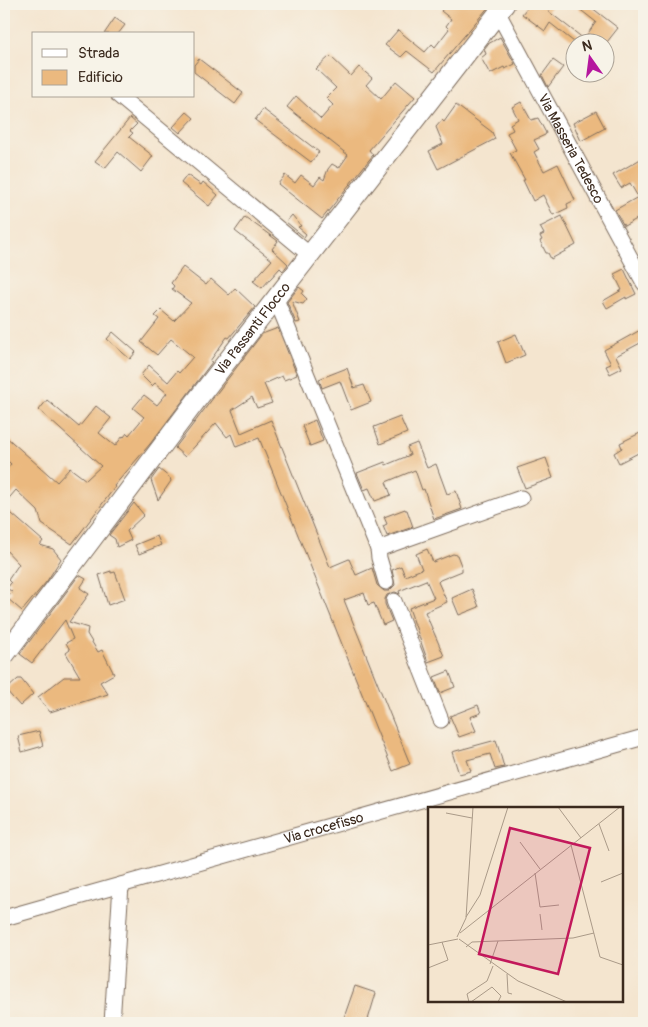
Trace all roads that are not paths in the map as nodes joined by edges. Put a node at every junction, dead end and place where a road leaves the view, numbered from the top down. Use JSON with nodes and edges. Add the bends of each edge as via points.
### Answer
{"nodes":[{"id":1,"x":502,"y":8,"type":"edge"},
{"id":2,"x":121,"y":98,"type":"edge"},
{"id":3,"x":310,"y":255,"type":"junction"},
{"id":4,"x":644,"y":283,"type":"edge"},
{"id":5,"x":276,"y":299,"type":"junction"},
{"id":6,"x":521,"y":498,"type":"dead end"},
{"id":7,"x":378,"y":549,"type":"junction"},
{"id":8,"x":386,"y":582,"type":"dead end"},
{"id":9,"x":394,"y":601,"type":"dead end"},
{"id":10,"x":4,"y":656,"type":"edge"},
{"id":11,"x":441,"y":720,"type":"dead end"},
{"id":12,"x":644,"y":737,"type":"edge"},
{"id":13,"x":121,"y":885,"type":"junction"},
{"id":14,"x":4,"y":918,"type":"edge"},
{"id":15,"x":112,"y":1023,"type":"edge"}],
"edges":[{"from":1,"to":3,"type":"main road","name":"Via Passanti Flocco"},
{"from":1,"to":4,"type":"street","name":"Via Masseria Tedesco"},
{"from":2,"to":3,"type":"street"},
{"from":3,"to":5,"type":"main road","name":"Via Passanti Flocco"},
{"from":5,"to":7,"type":"street"},
{"from":5,"to":10,"type":"main road","name":"Via Passanti Flocco"},
{"from":6,"to":7,"type":"street"},
{"from":7,"to":8,"type":"street"},
{"from":9,"to":11,"type":"street"},
{"from":12,"to":13,"type":"street","name":"Via crocefisso"},
{"from":13,"to":14,"type":"street","name":"Via crocefisso"},
{"from":13,"to":15,"type":"street"}]}
